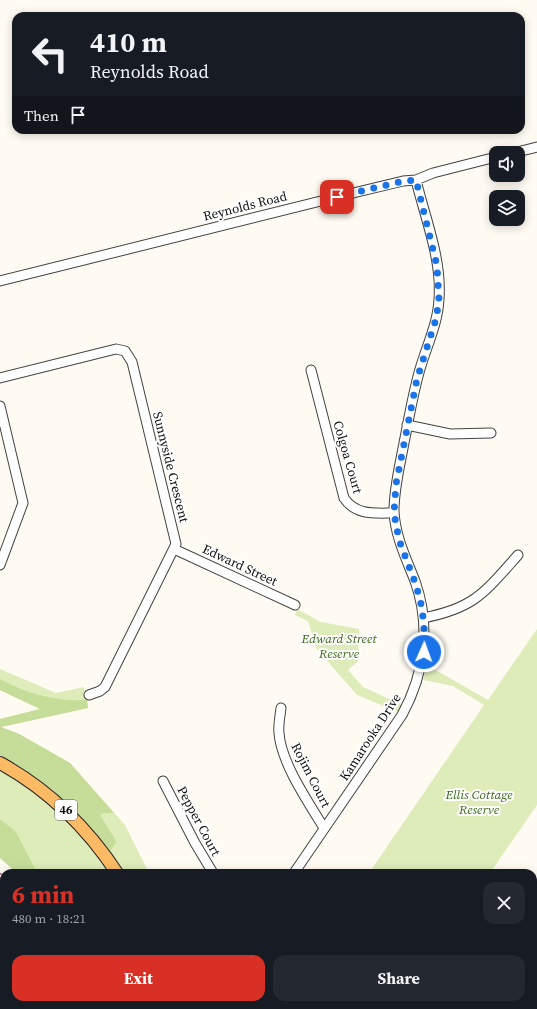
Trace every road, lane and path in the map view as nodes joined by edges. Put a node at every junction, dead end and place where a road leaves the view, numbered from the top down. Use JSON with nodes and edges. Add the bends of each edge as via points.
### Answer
{"nodes":[{"id":1,"x":537,"y":147,"type":"edge"},
{"id":2,"x":525,"y":150,"type":"edge"},
{"id":3,"x":489,"y":159,"type":"edge"},
{"id":4,"x":416,"y":180,"type":"junction"},
{"id":5,"x":0,"y":281,"type":"edge"},
{"id":6,"x":311,"y":370,"type":"dead end"},
{"id":7,"x":0,"y":378,"type":"edge"},
{"id":8,"x":0,"y":406,"type":"edge"},
{"id":9,"x":407,"y":426,"type":"junction"},
{"id":10,"x":491,"y":433,"type":"dead end"},
{"id":11,"x":394,"y":513,"type":"junction"},
{"id":12,"x":174,"y":549,"type":"junction"},
{"id":13,"x":518,"y":554,"type":"dead end"},
{"id":14,"x":0,"y":565,"type":"edge"},
{"id":15,"x":295,"y":605,"type":"dead end"},
{"id":16,"x":423,"y":618,"type":"junction"},
{"id":17,"x":89,"y":695,"type":"dead end"},
{"id":18,"x":281,"y":708,"type":"dead end"},
{"id":19,"x":0,"y":763,"type":"edge"},
{"id":20,"x":163,"y":781,"type":"dead end"},
{"id":21,"x":324,"y":828,"type":"junction"},
{"id":22,"x":114,"y":869,"type":"edge"},
{"id":23,"x":211,"y":869,"type":"edge"},
{"id":24,"x":297,"y":869,"type":"edge"}],
"edges":[{"from":1,"to":2,"type":"street"},
{"from":3,"to":4,"type":"street","name":"Reynolds Road"},
{"from":4,"to":5,"type":"street","name":"Reynolds Road","via":[[349,194]]},
{"from":4,"to":9,"type":"street","name":"Kamarooka Drive","via":[[436,260],[440,293],[436,319],[419,370]]},
{"from":6,"to":11,"type":"street","name":"Colgoa Court","via":[[344,498],[349,505],[362,511]]},
{"from":7,"to":12,"type":"street","name":"Sunnyside Crescent","via":[[112,350],[122,349],[127,352],[132,362],[176,542]]},
{"from":8,"to":14,"type":"street","via":[[23,503]]},
{"from":9,"to":10,"type":"street","via":[[450,434]]},
{"from":9,"to":11,"type":"street","name":"Kamarooka Drive","via":[[396,484]]},
{"from":11,"to":16,"type":"street","name":"Kamarooka Drive","via":[[399,540],[416,585]]},
{"from":12,"to":15,"type":"street","name":"Edward Street"},
{"from":12,"to":17,"type":"street","name":"Sunnyside Crescent","via":[[105,687]]},
{"from":13,"to":16,"type":"street","via":[[471,602],[454,611]]},
{"from":16,"to":21,"type":"street","name":"Kamarooka Drive","via":[[423,657],[412,696],[402,715]]},
{"from":18,"to":21,"type":"street","name":"Rojim Court","via":[[278,732],[282,747],[299,787]]},
{"from":19,"to":22,"type":"main road","number":"46","via":[[41,789],[68,812],[91,837]]},
{"from":20,"to":23,"type":"street","name":"Pepper Court"},
{"from":21,"to":24,"type":"street","name":"Kamarooka Drive"}]}
